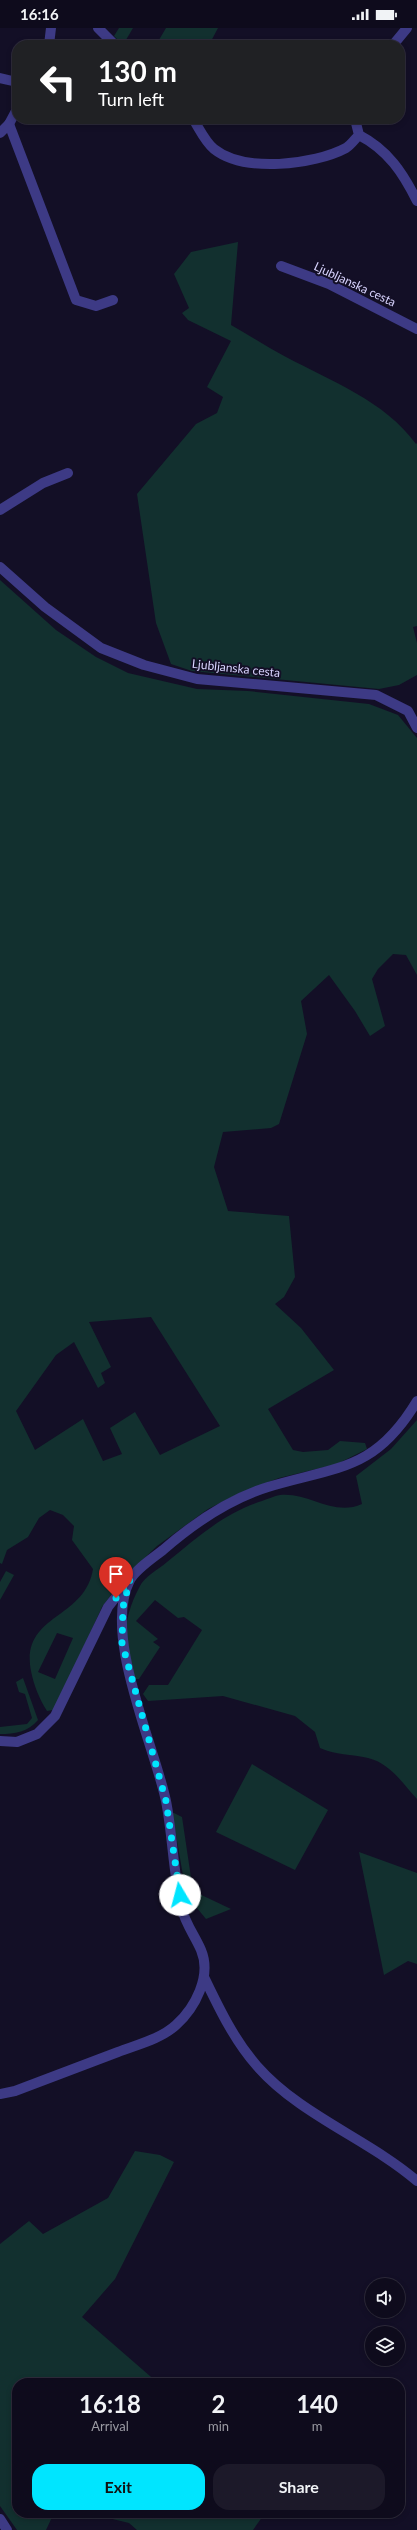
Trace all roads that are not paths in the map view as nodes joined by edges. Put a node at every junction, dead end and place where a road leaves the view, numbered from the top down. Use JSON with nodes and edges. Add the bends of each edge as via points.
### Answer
{"nodes":[{"id":1,"x":51,"y":28,"type":"edge"},
{"id":2,"x":98,"y":28,"type":"edge"},
{"id":3,"x":407,"y":28,"type":"edge"},
{"id":4,"x":50,"y":40,"type":"edge"},
{"id":5,"x":110,"y":40,"type":"edge"},
{"id":6,"x":397,"y":40,"type":"edge"},
{"id":7,"x":0,"y":78,"type":"edge"},
{"id":8,"x":12,"y":81,"type":"edge"},
{"id":9,"x":12,"y":118,"type":"edge"},
{"id":10,"x":9,"y":124,"type":"junction"},
{"id":11,"x":196,"y":124,"type":"edge"},
{"id":12,"x":356,"y":124,"type":"edge"},
{"id":13,"x":0,"y":133,"type":"edge"},
{"id":14,"x":359,"y":136,"type":"junction"},
{"id":15,"x":417,"y":201,"type":"edge"},
{"id":16,"x":281,"y":266,"type":"dead end"},
{"id":17,"x":113,"y":300,"type":"dead end"},
{"id":18,"x":417,"y":329,"type":"edge"},
{"id":19,"x":68,"y":473,"type":"dead end"},
{"id":20,"x":0,"y":510,"type":"edge"},
{"id":21,"x":0,"y":567,"type":"edge"},
{"id":22,"x":417,"y":728,"type":"edge"},
{"id":23,"x":417,"y":1401,"type":"edge"},
{"id":24,"x":130,"y":1579,"type":"junction"},
{"id":25,"x":0,"y":1742,"type":"edge"},
{"id":26,"x":204,"y":1977,"type":"junction"},
{"id":27,"x":0,"y":2094,"type":"edge"},
{"id":28,"x":417,"y":2181,"type":"edge"},
{"id":29,"x":0,"y":2519,"type":"edge"},
{"id":30,"x":7,"y":2530,"type":"edge"}],
"edges":[{"from":1,"to":4,"type":"street"},
{"from":2,"to":5,"type":"street"},
{"from":3,"to":6,"type":"street"},
{"from":7,"to":8,"type":"street"},
{"from":9,"to":10,"type":"street"},
{"from":10,"to":13,"type":"street"},
{"from":10,"to":17,"type":"street","via":[[76,300],[96,306]]},
{"from":11,"to":14,"type":"street","via":[[214,149],[242,162],[274,164],[308,160],[347,147]]},
{"from":12,"to":14,"type":"street"},
{"from":14,"to":15,"type":"street","via":[[374,143],[393,160]]},
{"from":16,"to":18,"type":"street","name":"Ljubljanska cesta","via":[[329,284]]},
{"from":19,"to":20,"type":"street","via":[[43,483]]},
{"from":21,"to":22,"type":"street","name":"Ljubljanska cesta","via":[[45,607],[101,648],[144,665],[197,679],[376,695],[408,711]]},
{"from":23,"to":24,"type":"street","via":[[402,1426],[381,1446],[351,1464],[321,1475],[268,1487],[209,1514],[187,1528]]},
{"from":24,"to":25,"type":"street","via":[[108,1607],[55,1716],[37,1734],[17,1742]]},
{"from":24,"to":26,"type":"street","via":[[123,1607],[122,1643],[166,1801],[182,1911],[203,1953]]},
{"from":26,"to":27,"type":"street","via":[[194,2004],[175,2026],[144,2042],[15,2091]]},
{"from":26,"to":28,"type":"street","via":[[221,2012],[257,2066],[283,2089],[335,2126],[388,2158]]},
{"from":29,"to":30,"type":"street"}]}
